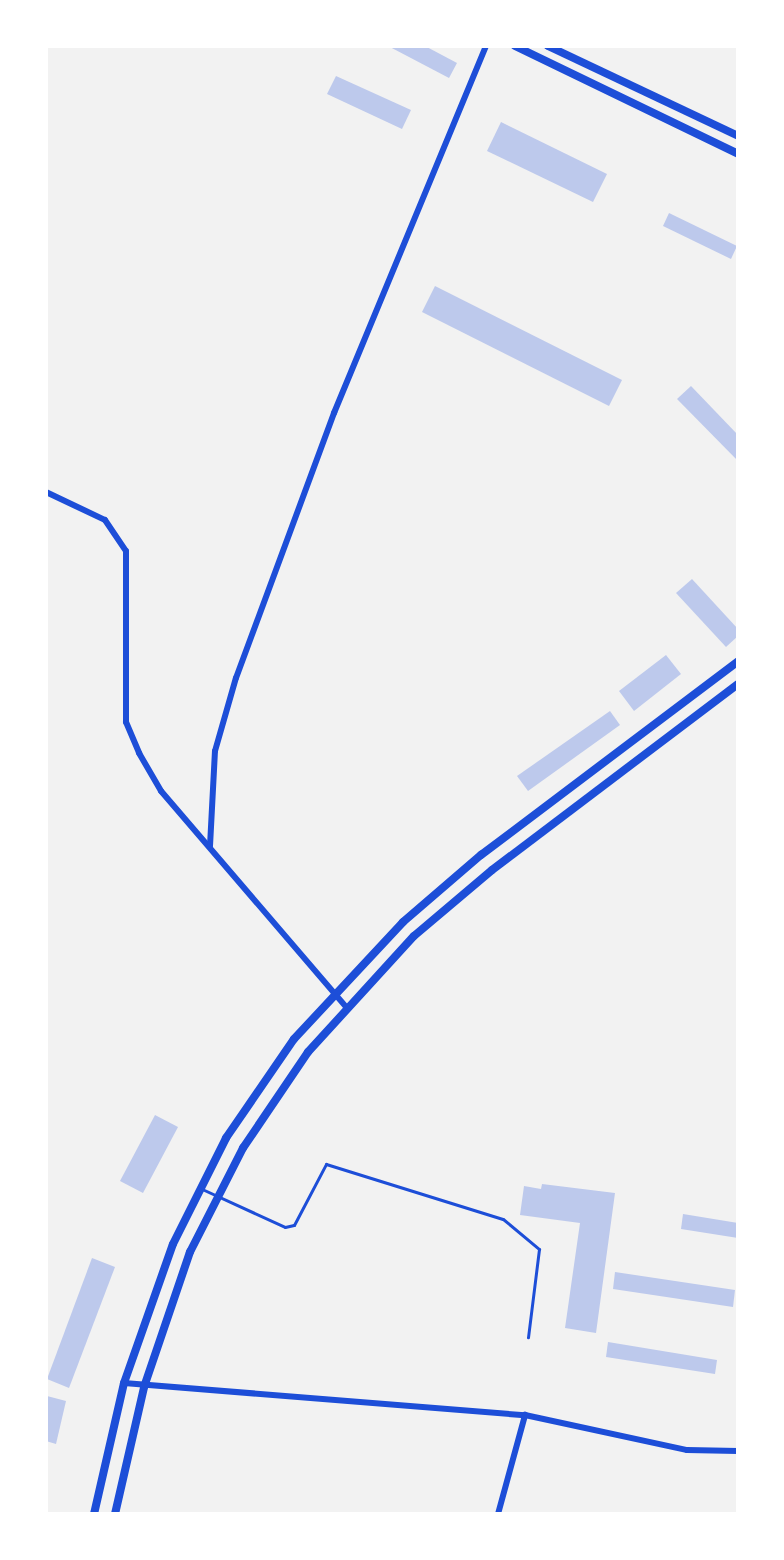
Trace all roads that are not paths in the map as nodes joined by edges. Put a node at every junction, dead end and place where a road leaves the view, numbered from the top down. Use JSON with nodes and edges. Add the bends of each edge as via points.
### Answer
{"nodes":[{"id":1,"x":486,"y":46,"type":"edge"},
{"id":2,"x":515,"y":46,"type":"edge"},
{"id":3,"x":548,"y":46,"type":"edge"},
{"id":4,"x":738,"y":136,"type":"edge"},
{"id":5,"x":738,"y":154,"type":"edge"},
{"id":6,"x":46,"y":492,"type":"edge"},
{"id":7,"x":738,"y":661,"type":"edge"},
{"id":8,"x":738,"y":684,"type":"edge"},
{"id":9,"x":210,"y":846,"type":"junction"},
{"id":10,"x":332,"y":994,"type":"junction"},
{"id":11,"x":346,"y":1007,"type":"junction"},
{"id":12,"x":199,"y":1188,"type":"junction"},
{"id":13,"x":218,"y":1196,"type":"junction"},
{"id":14,"x":528,"y":1337,"type":"dead end"},
{"id":15,"x":124,"y":1383,"type":"junction"},
{"id":16,"x":144,"y":1387,"type":"junction"},
{"id":17,"x":525,"y":1415,"type":"junction"},
{"id":18,"x":738,"y":1451,"type":"edge"},
{"id":19,"x":94,"y":1514,"type":"edge"},
{"id":20,"x":115,"y":1514,"type":"edge"},
{"id":21,"x":498,"y":1514,"type":"edge"}],
"edges":[{"from":1,"to":9,"type":"street","via":[[334,413],[236,678],[215,751]]},
{"from":2,"to":5,"type":"main road"},
{"from":3,"to":4,"type":"main road"},
{"from":6,"to":9,"type":"street","via":[[105,520],[126,551],[126,722],[161,791]]},
{"from":7,"to":10,"type":"main road","via":[[481,855],[403,922]]},
{"from":8,"to":11,"type":"main road","via":[[492,870],[414,936]]},
{"from":9,"to":10,"type":"street"},
{"from":10,"to":11,"type":"street"},
{"from":10,"to":12,"type":"main road","via":[[259,1090]]},
{"from":11,"to":13,"type":"main road","via":[[272,1101]]},
{"from":12,"to":13,"type":"lane"},
{"from":12,"to":15,"type":"main road","via":[[163,1269]]},
{"from":13,"to":14,"type":"lane","via":[[285,1227],[294,1225],[326,1164],[503,1219],[539,1249]]},
{"from":13,"to":16,"type":"main road","via":[[190,1252]]},
{"from":15,"to":16,"type":"street"},
{"from":15,"to":19,"type":"main road"},
{"from":16,"to":17,"type":"street"},
{"from":16,"to":20,"type":"main road"},
{"from":17,"to":18,"type":"street","via":[[687,1450]]},
{"from":17,"to":21,"type":"street"}]}
